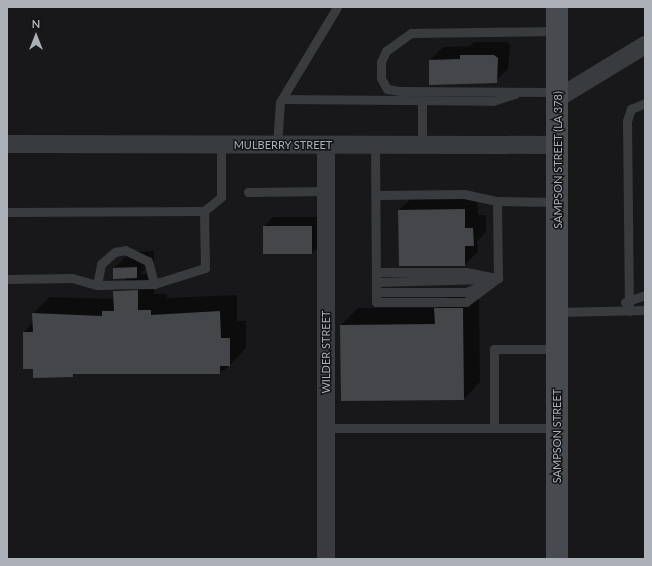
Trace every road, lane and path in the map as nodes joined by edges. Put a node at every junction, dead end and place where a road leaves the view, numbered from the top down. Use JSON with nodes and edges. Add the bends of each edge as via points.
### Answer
{"nodes":[{"id":1,"x":337,"y":7,"type":"edge"},
{"id":2,"x":557,"y":7,"type":"edge"},
{"id":3,"x":557,"y":31,"type":"junction"},
{"id":4,"x":645,"y":45,"type":"edge"},
{"id":5,"x":523,"y":92,"type":"junction"},
{"id":6,"x":558,"y":95,"type":"junction"},
{"id":7,"x":282,"y":99,"type":"junction"},
{"id":8,"x":422,"y":101,"type":"junction"},
{"id":9,"x":645,"y":103,"type":"edge"},
{"id":10,"x":7,"y":144,"type":"edge"},
{"id":11,"x":221,"y":144,"type":"junction"},
{"id":12,"x":277,"y":145,"type":"junction"},
{"id":13,"x":326,"y":145,"type":"junction"},
{"id":14,"x":375,"y":145,"type":"junction"},
{"id":15,"x":422,"y":145,"type":"junction"},
{"id":16,"x":558,"y":145,"type":"junction"},
{"id":17,"x":326,"y":191,"type":"junction"},
{"id":18,"x":248,"y":192,"type":"dead end"},
{"id":19,"x":376,"y":194,"type":"junction"},
{"id":20,"x":497,"y":201,"type":"junction"},
{"id":21,"x":558,"y":202,"type":"junction"},
{"id":22,"x":204,"y":210,"type":"junction"},
{"id":23,"x":7,"y":212,"type":"edge"},
{"id":24,"x":376,"y":272,"type":"junction"},
{"id":25,"x":498,"y":278,"type":"junction"},
{"id":26,"x":7,"y":279,"type":"edge"},
{"id":27,"x":376,"y":282,"type":"junction"},
{"id":28,"x":154,"y":284,"type":"junction"},
{"id":29,"x":97,"y":285,"type":"junction"},
{"id":30,"x":645,"y":295,"type":"edge"},
{"id":31,"x":629,"y":299,"type":"junction"},
{"id":32,"x":645,"y":310,"type":"edge"},
{"id":33,"x":606,"y":311,"type":"junction"},
{"id":34,"x":629,"y":311,"type":"junction"},
{"id":35,"x":558,"y":312,"type":"junction"},
{"id":36,"x":558,"y":350,"type":"junction"},
{"id":37,"x":326,"y":428,"type":"junction"},
{"id":38,"x":494,"y":428,"type":"junction"},
{"id":39,"x":557,"y":428,"type":"junction"},
{"id":40,"x":326,"y":559,"type":"edge"},
{"id":41,"x":557,"y":559,"type":"edge"}],
"edges":[{"from":1,"to":7,"type":"lane"},
{"from":2,"to":3,"type":"main road","name":"SAMPSON STREET (LA 378)"},
{"from":3,"to":5,"type":"lane","via":[[419,31],[394,43],[381,62],[382,85],[393,91]]},
{"from":3,"to":6,"type":"main road","name":"SAMPSON STREET (LA 378)"},
{"from":4,"to":6,"type":"street"},
{"from":5,"to":6,"type":"lane"},
{"from":5,"to":8,"type":"lane","via":[[493,101]]},
{"from":6,"to":16,"type":"main road","name":"SAMPSON STREET (LA 378)"},
{"from":7,"to":8,"type":"lane"},
{"from":7,"to":12,"type":"lane","via":[[277,116]]},
{"from":8,"to":15,"type":"lane"},
{"from":9,"to":31,"type":"lane","via":[[631,109],[627,121]]},
{"from":10,"to":11,"type":"street","name":"MULBERRY STREET"},
{"from":11,"to":12,"type":"street","name":"MULBERRY STREET"},
{"from":11,"to":22,"type":"lane","via":[[221,197]]},
{"from":12,"to":13,"type":"street","name":"MULBERRY STREET"},
{"from":13,"to":14,"type":"street","name":"MULBERRY STREET"},
{"from":13,"to":17,"type":"street","name":"WILDER STREET"},
{"from":14,"to":15,"type":"street","name":"MULBERRY STREET"},
{"from":14,"to":19,"type":"lane"},
{"from":15,"to":16,"type":"street","name":"MULBERRY STREET"},
{"from":16,"to":21,"type":"main road","name":"SAMPSON STREET (LA 378)"},
{"from":17,"to":18,"type":"lane"},
{"from":17,"to":37,"type":"street","name":"WILDER STREET"},
{"from":19,"to":20,"type":"lane","via":[[464,194]]},
{"from":19,"to":24,"type":"lane"},
{"from":20,"to":21,"type":"lane"},
{"from":20,"to":25,"type":"lane"},
{"from":21,"to":35,"type":"main road","name":"SAMPSON STREET (LA 378)"},
{"from":22,"to":23,"type":"lane"},
{"from":22,"to":28,"type":"lane","via":[[205,268]]},
{"from":24,"to":25,"type":"lane","via":[[466,272]]},
{"from":24,"to":27,"type":"lane"},
{"from":25,"to":27,"type":"lane"},
{"from":25,"to":27,"type":"lane","via":[[466,302],[376,302]]},
{"from":26,"to":29,"type":"lane","via":[[72,278]]},
{"from":28,"to":29,"type":"lane"},
{"from":28,"to":29,"type":"lane","via":[[148,261],[142,255],[125,250],[115,252],[101,264]]},
{"from":30,"to":31,"type":"lane"},
{"from":31,"to":33,"type":"lane"},
{"from":31,"to":34,"type":"lane"},
{"from":32,"to":34,"type":"lane"},
{"from":33,"to":34,"type":"lane"},
{"from":33,"to":35,"type":"lane"},
{"from":35,"to":36,"type":"main road","name":"SAMPSON STREET"},
{"from":36,"to":38,"type":"lane","via":[[494,350]]},
{"from":36,"to":39,"type":"main road","name":"SAMPSON STREET"},
{"from":37,"to":38,"type":"lane"},
{"from":37,"to":40,"type":"street","name":"WILDER STREET"},
{"from":38,"to":39,"type":"lane"},
{"from":39,"to":41,"type":"main road","name":"SAMPSON STREET"}]}
